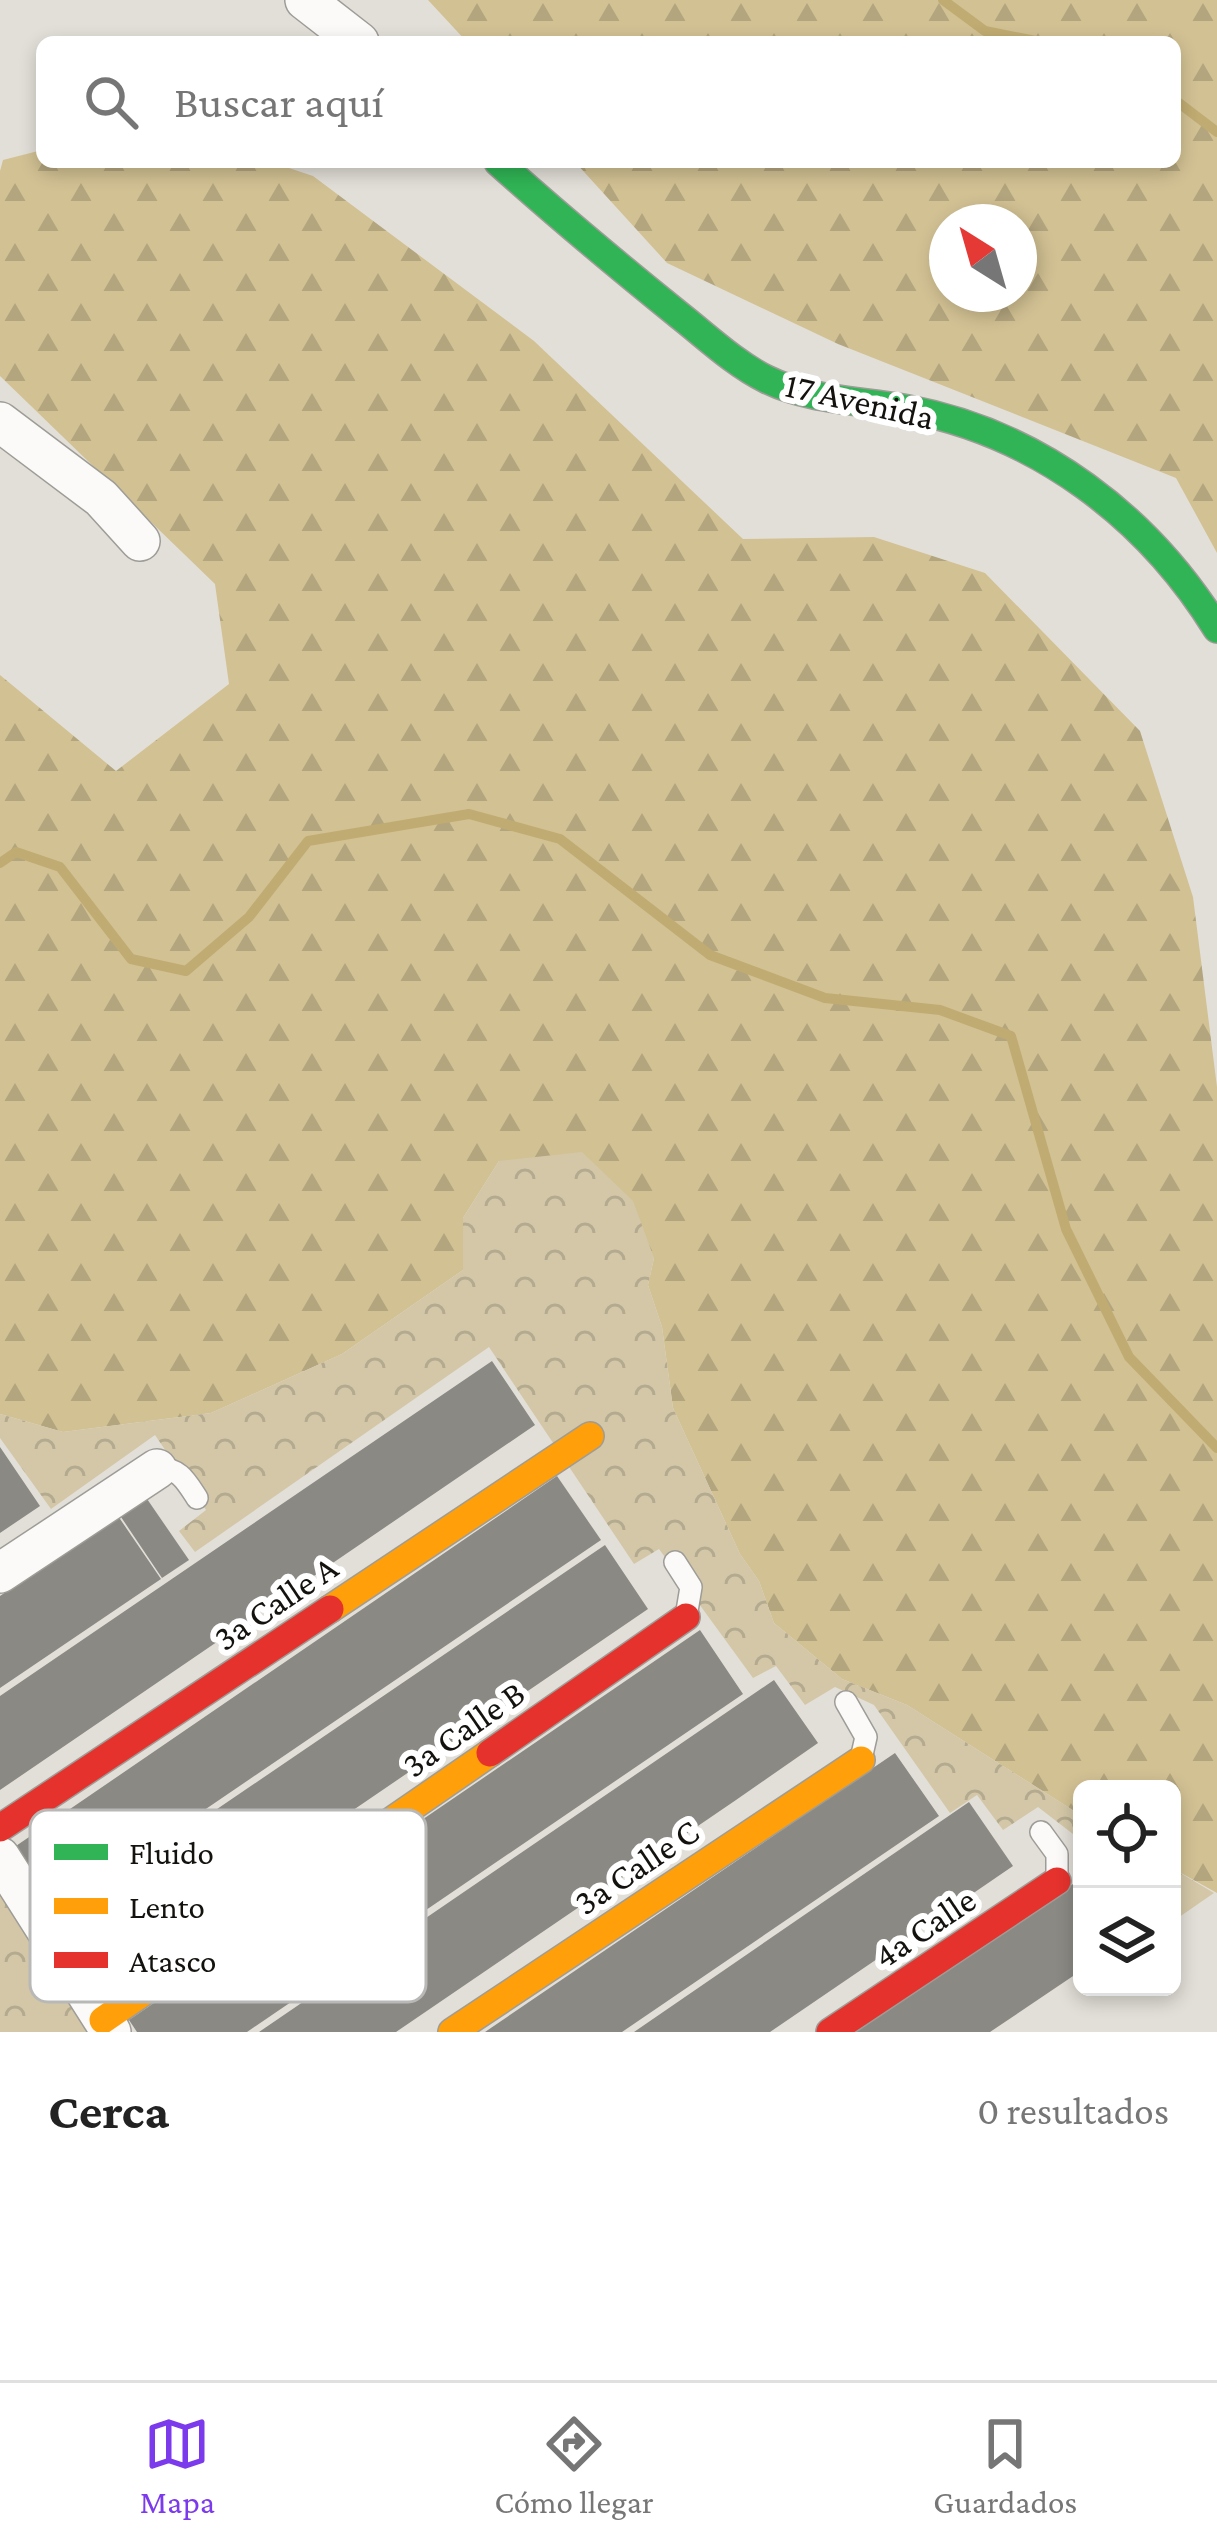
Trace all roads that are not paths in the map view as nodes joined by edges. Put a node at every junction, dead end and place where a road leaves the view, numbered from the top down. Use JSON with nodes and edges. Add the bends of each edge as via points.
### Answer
{"nodes":[{"id":1,"x":305,"y":0,"type":"edge"},
{"id":2,"x":350,"y":36,"type":"edge"},
{"id":3,"x":505,"y":168,"type":"edge"},
{"id":4,"x":0,"y":422,"type":"edge"},
{"id":5,"x":140,"y":541,"type":"dead end"},
{"id":6,"x":1217,"y":629,"type":"edge"},
{"id":7,"x":590,"y":1436,"type":"dead end"},
{"id":8,"x":157,"y":1469,"type":"joint"},
{"id":9,"x":197,"y":1498,"type":"dead end"},
{"id":10,"x":675,"y":1562,"type":"dead end"},
{"id":11,"x":0,"y":1573,"type":"edge"},
{"id":12,"x":686,"y":1617,"type":"joint"},
{"id":13,"x":846,"y":1702,"type":"dead end"},
{"id":14,"x":861,"y":1760,"type":"joint"},
{"id":15,"x":413,"y":1810,"type":"edge"},
{"id":16,"x":0,"y":1828,"type":"edge"},
{"id":17,"x":1041,"y":1832,"type":"dead end"},
{"id":18,"x":0,"y":1857,"type":"edge"},
{"id":19,"x":1057,"y":1881,"type":"joint"},
{"id":20,"x":30,"y":1904,"type":"edge"},
{"id":21,"x":141,"y":2002,"type":"edge"},
{"id":22,"x":107,"y":2026,"type":"edge"},
{"id":23,"x":452,"y":2032,"type":"edge"},
{"id":24,"x":830,"y":2032,"type":"edge"}],
"edges":[{"from":1,"to":2,"type":"street"},
{"from":3,"to":6,"type":"street","name":"17 Avenida","via":[[758,374],[819,398],[925,412],[1046,459],[1153,540],[1195,587]]},
{"from":4,"to":5,"type":"street","via":[[101,498]]},
{"from":7,"to":16,"type":"street","name":"3a Calle A"},
{"from":8,"to":9,"type":"lane","via":[[183,1476]]},
{"from":8,"to":11,"type":"street"},
{"from":10,"to":12,"type":"lane","via":[[691,1587]]},
{"from":12,"to":15,"type":"street","name":"3a Calle B"},
{"from":13,"to":14,"type":"lane","via":[[866,1737]]},
{"from":14,"to":23,"type":"street","name":"3a Calle C"},
{"from":17,"to":19,"type":"lane","via":[[1057,1854]]},
{"from":18,"to":20,"type":"street"},
{"from":19,"to":24,"type":"street","name":"4a Calle"},
{"from":21,"to":22,"type":"street","name":"3a Calle B"}]}
